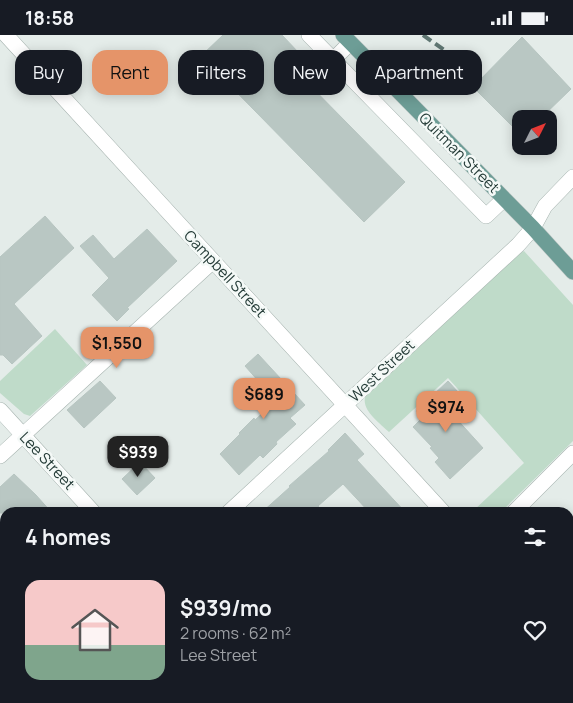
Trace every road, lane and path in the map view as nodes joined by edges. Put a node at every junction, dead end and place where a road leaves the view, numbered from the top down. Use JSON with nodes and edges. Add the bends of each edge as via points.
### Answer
{"nodes":[{"id":1,"x":6,"y":35,"type":"edge"},
{"id":2,"x":309,"y":35,"type":"edge"},
{"id":3,"x":347,"y":39,"type":"edge"},
{"id":4,"x":323,"y":50,"type":"edge"},
{"id":5,"x":340,"y":50,"type":"edge"},
{"id":6,"x":346,"y":73,"type":"edge"},
{"id":7,"x":573,"y":177,"type":"edge"},
{"id":8,"x":504,"y":199,"type":"junction"},
{"id":9,"x":533,"y":228,"type":"junction"},
{"id":10,"x":213,"y":261,"type":"junction"},
{"id":11,"x":573,"y":272,"type":"edge"},
{"id":12,"x":345,"y":405,"type":"junction"},
{"id":13,"x":0,"y":410,"type":"edge"},
{"id":14,"x":23,"y":435,"type":"junction"},
{"id":15,"x":573,"y":453,"type":"edge"},
{"id":16,"x":0,"y":455,"type":"edge"},
{"id":17,"x":89,"y":507,"type":"edge"},
{"id":18,"x":234,"y":507,"type":"edge"},
{"id":19,"x":438,"y":507,"type":"edge"},
{"id":20,"x":519,"y":507,"type":"edge"}],
"edges":[{"from":1,"to":10,"type":"street","name":"Campbell Street"},
{"from":2,"to":4,"type":"street"},
{"from":3,"to":5,"type":"street"},
{"from":3,"to":8,"type":"main road","name":"Quitman Street"},
{"from":6,"to":8,"type":"street","via":[[486,216]]},
{"from":7,"to":9,"type":"street","name":"West Street","via":[[545,206]]},
{"from":8,"to":9,"type":"main road","name":"Quitman Street"},
{"from":9,"to":11,"type":"main road","name":"Quitman Street"},
{"from":9,"to":12,"type":"street","name":"West Street"},
{"from":10,"to":12,"type":"street","name":"Campbell Street"},
{"from":10,"to":14,"type":"street"},
{"from":12,"to":18,"type":"street","name":"West Street"},
{"from":12,"to":19,"type":"street","name":"Campbell Street"},
{"from":13,"to":14,"type":"street","name":"Lee Street"},
{"from":14,"to":16,"type":"street"},
{"from":14,"to":17,"type":"street","name":"Lee Street"},
{"from":15,"to":20,"type":"street"}]}
